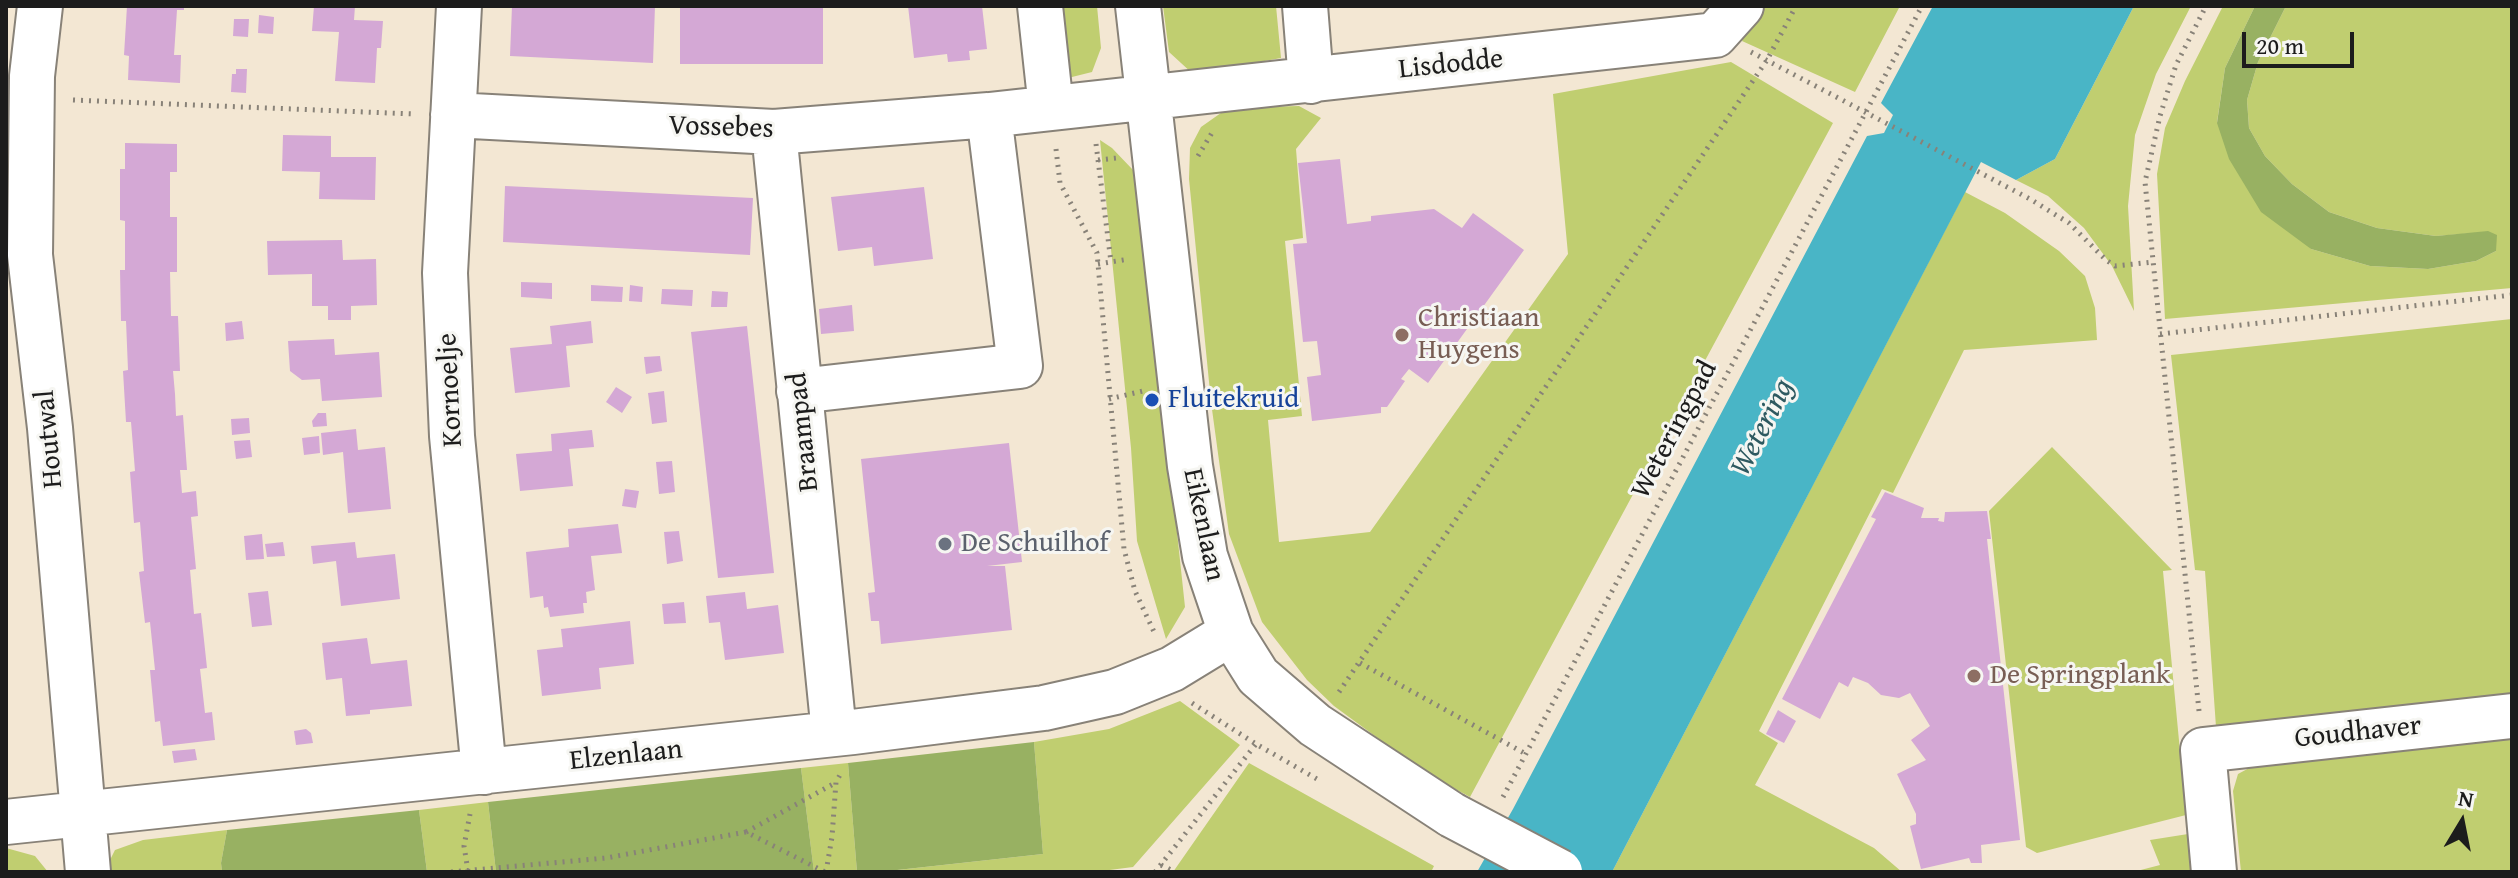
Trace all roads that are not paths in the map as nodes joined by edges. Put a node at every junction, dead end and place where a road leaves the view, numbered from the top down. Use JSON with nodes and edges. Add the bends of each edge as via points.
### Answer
{"nodes":[{"id":1,"x":40,"y":6,"type":"edge"},
{"id":2,"x":459,"y":6,"type":"edge"},
{"id":3,"x":1040,"y":6,"type":"edge"},
{"id":4,"x":1138,"y":6,"type":"edge"},
{"id":5,"x":1305,"y":6,"type":"edge"},
{"id":6,"x":1728,"y":21,"type":"edge"},
{"id":7,"x":1311,"y":81,"type":"junction"},
{"id":8,"x":23,"y":83,"type":"edge"},
{"id":9,"x":1148,"y":99,"type":"junction"},
{"id":10,"x":1071,"y":106,"type":"junction"},
{"id":11,"x":453,"y":115,"type":"junction"},
{"id":12,"x":989,"y":115,"type":"junction"},
{"id":13,"x":774,"y":132,"type":"junction"},
{"id":14,"x":799,"y":391,"type":"junction"},
{"id":15,"x":1231,"y":633,"type":"junction"},
{"id":16,"x":2512,"y":716,"type":"edge"},
{"id":17,"x":844,"y":732,"type":"junction"},
{"id":18,"x":484,"y":772,"type":"junction"},
{"id":19,"x":81,"y":814,"type":"junction"},
{"id":20,"x":6,"y":822,"type":"edge"},
{"id":21,"x":88,"y":872,"type":"edge"},
{"id":22,"x":1560,"y":872,"type":"edge"},
{"id":23,"x":2214,"y":872,"type":"edge"}],
"edges":[{"from":1,"to":8,"type":"street","name":"Houtwal"},
{"from":2,"to":11,"type":"street","name":"Kornoelje"},
{"from":3,"to":10,"type":"street"},
{"from":4,"to":9,"type":"street","name":"Eikenlaan"},
{"from":5,"to":7,"type":"street"},
{"from":6,"to":7,"type":"street","name":"Lisdodde"},
{"from":7,"to":9,"type":"street","name":"Lisdodde"},
{"from":8,"to":19,"type":"street","name":"Houtwal","via":[[30,255],[50,428]]},
{"from":9,"to":10,"type":"street","name":"Vossebes"},
{"from":9,"to":15,"type":"street","name":"Eikenlaan","via":[[1190,466],[1205,556]]},
{"from":10,"to":12,"type":"street","name":"Vossebes"},
{"from":11,"to":13,"type":"street","name":"Vossebes"},
{"from":11,"to":18,"type":"street","name":"Kornoelje","via":[[445,273],[452,436]]},
{"from":12,"to":13,"type":"street","name":"Vossebes"},
{"from":12,"to":14,"type":"street","via":[[1020,366]]},
{"from":13,"to":14,"type":"street","name":"Braampad"},
{"from":14,"to":17,"type":"street","name":"Braampad"},
{"from":15,"to":17,"type":"street","name":"Elzenlaan","via":[[1172,669],[1115,692],[1044,708]]},
{"from":15,"to":22,"type":"street","name":"Eikenlaan","bridge":true,"via":[[1258,676],[1315,725],[1452,815]]},
{"from":16,"to":23,"type":"street","name":"Goudhaver","via":[[2203,750]]},
{"from":17,"to":18,"type":"street","name":"Elzenlaan"},
{"from":18,"to":19,"type":"street","name":"Elzenlaan"},
{"from":19,"to":20,"type":"street","name":"Elzenlaan"},
{"from":19,"to":21,"type":"street","name":"Houtwal"}]}
